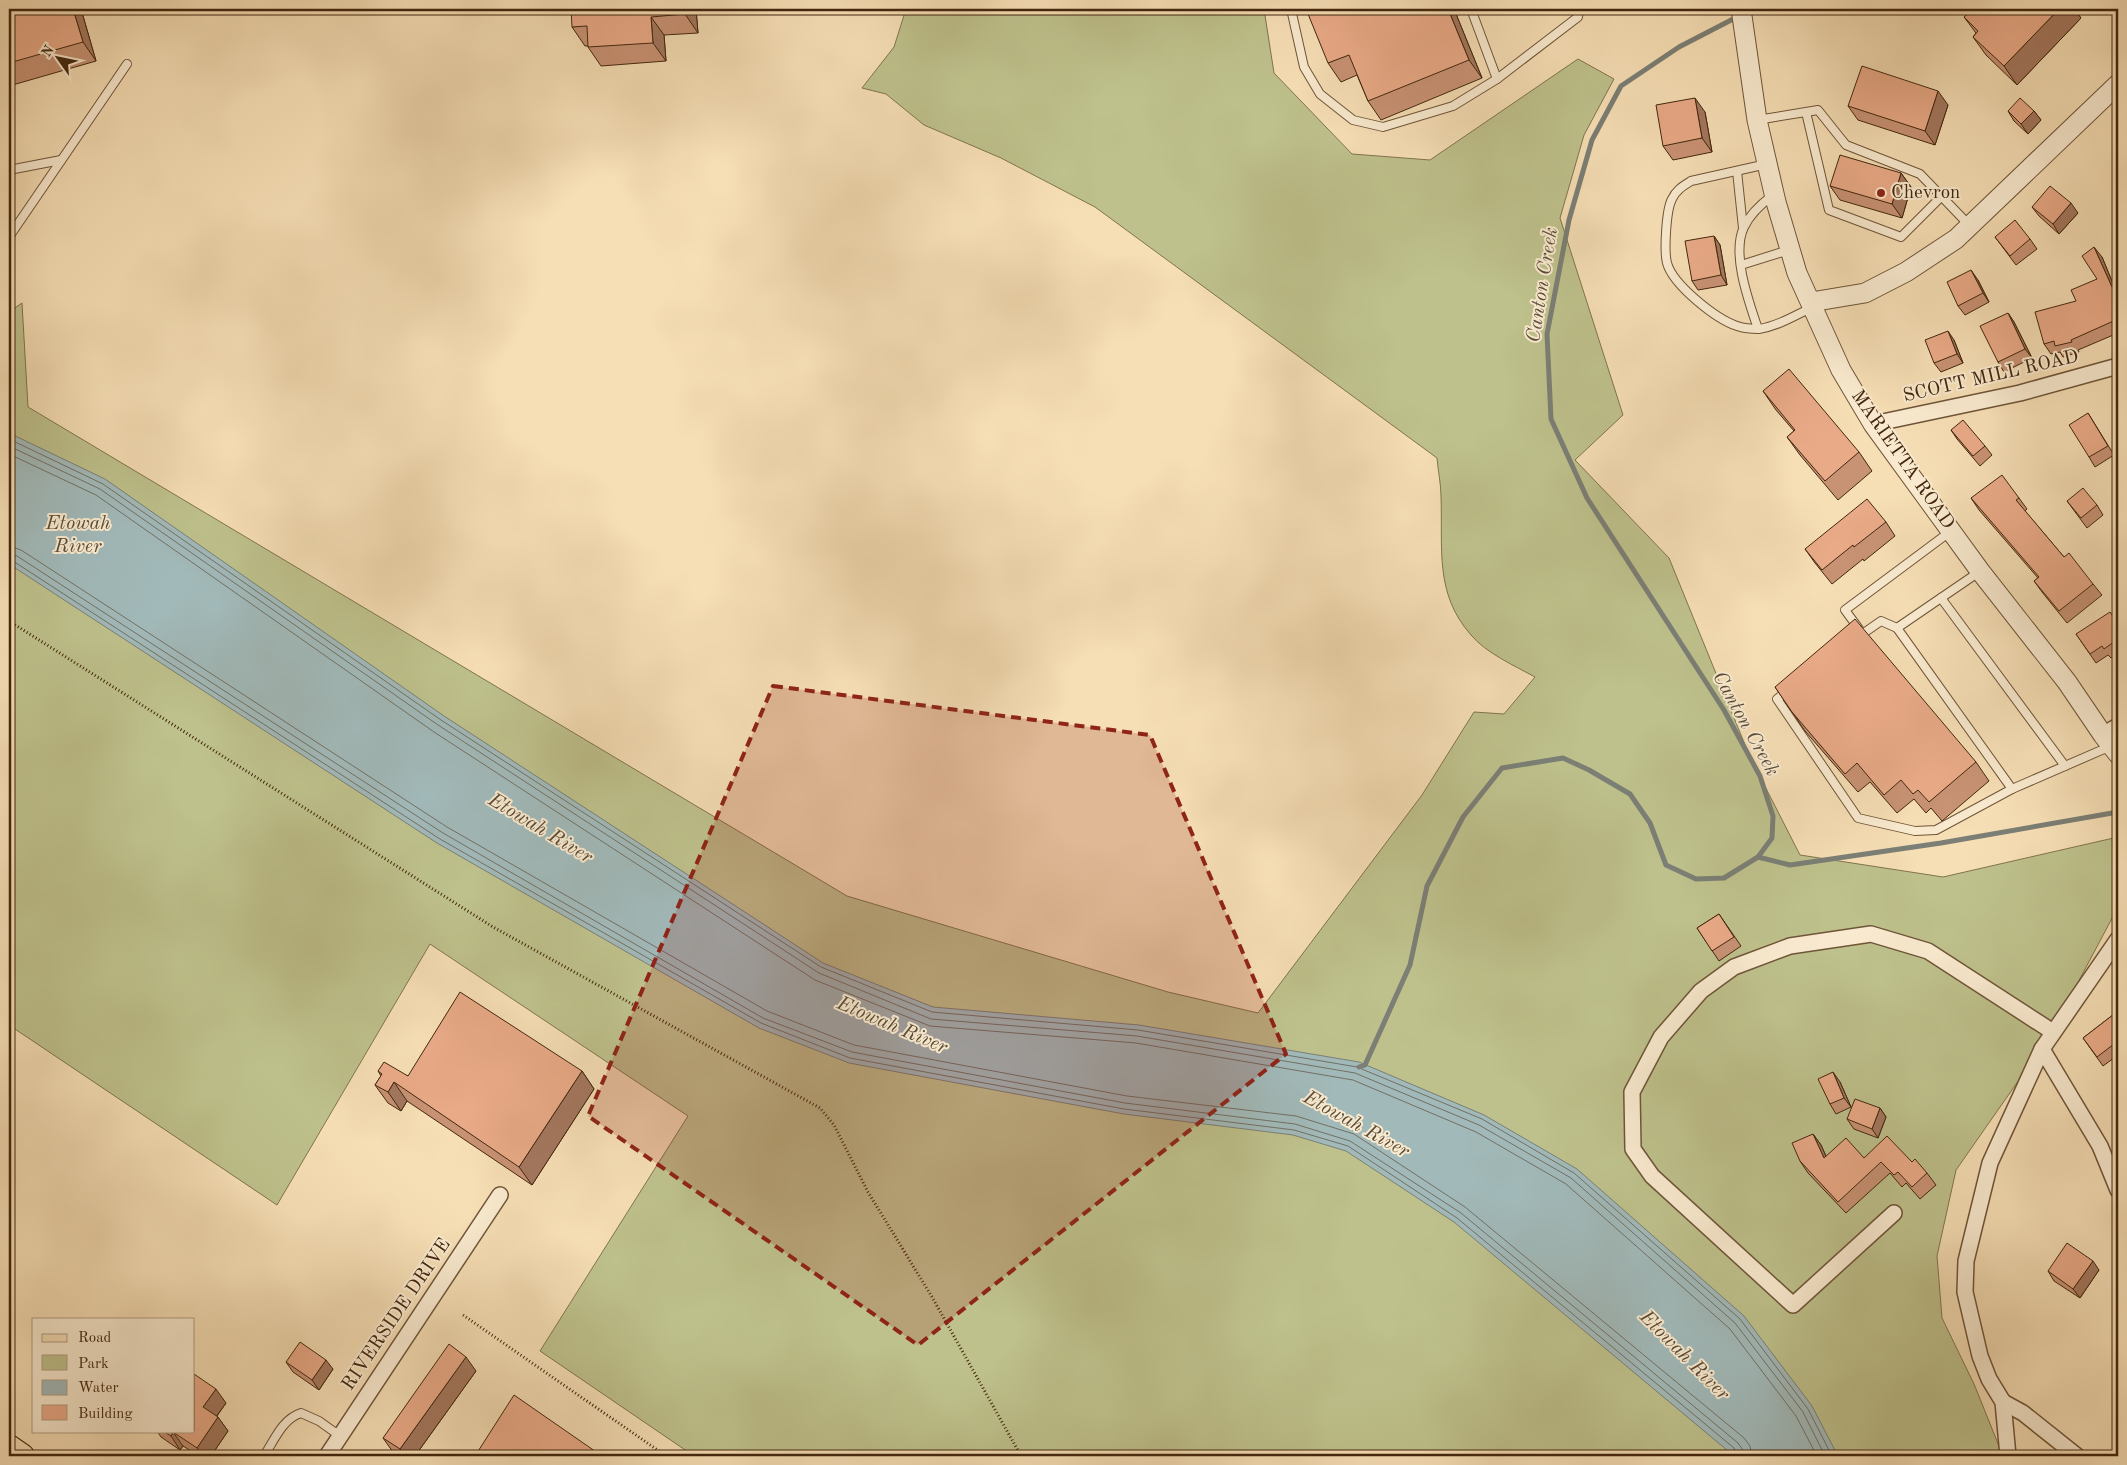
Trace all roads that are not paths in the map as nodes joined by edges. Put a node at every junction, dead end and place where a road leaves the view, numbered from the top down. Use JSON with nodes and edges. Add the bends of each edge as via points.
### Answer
{"nodes":[{"id":1,"x":1291,"y":9,"type":"edge"},
{"id":2,"x":1471,"y":9,"type":"edge"},
{"id":3,"x":1579,"y":9,"type":"edge"},
{"id":4,"x":1741,"y":9,"type":"edge"},
{"id":5,"x":127,"y":64,"type":"dead end"},
{"id":6,"x":1497,"y":79,"type":"junction"},
{"id":7,"x":2118,"y":84,"type":"edge"},
{"id":8,"x":1806,"y":112,"type":"junction"},
{"id":9,"x":1757,"y":120,"type":"junction"},
{"id":10,"x":61,"y":160,"type":"junction"},
{"id":11,"x":1767,"y":164,"type":"junction"},
{"id":12,"x":9,"y":170,"type":"edge"},
{"id":13,"x":1737,"y":171,"type":"junction"},
{"id":14,"x":1774,"y":194,"type":"junction"},
{"id":15,"x":1942,"y":196,"type":"junction"},
{"id":16,"x":1970,"y":226,"type":"junction"},
{"id":17,"x":1743,"y":228,"type":"junction"},
{"id":18,"x":9,"y":237,"type":"edge"},
{"id":19,"x":1790,"y":250,"type":"junction"},
{"id":20,"x":1741,"y":265,"type":"junction"},
{"id":21,"x":1812,"y":305,"type":"junction"},
{"id":22,"x":1758,"y":329,"type":"junction"},
{"id":23,"x":2118,"y":366,"type":"edge"},
{"id":24,"x":1873,"y":424,"type":"junction"},
{"id":25,"x":1951,"y":531,"type":"junction"},
{"id":26,"x":1980,"y":571,"type":"junction"},
{"id":27,"x":1941,"y":598,"type":"junction"},
{"id":28,"x":1897,"y":628,"type":"junction"},
{"id":29,"x":1863,"y":634,"type":"junction"},
{"id":30,"x":1855,"y":640,"type":"edge"},
{"id":31,"x":1792,"y":688,"type":"edge"},
{"id":32,"x":2113,"y":740,"type":"edge"},
{"id":33,"x":2065,"y":766,"type":"junction"},
{"id":34,"x":2012,"y":789,"type":"junction"},
{"id":35,"x":2118,"y":939,"type":"edge"},
{"id":36,"x":2053,"y":1032,"type":"junction"},
{"id":37,"x":2042,"y":1049,"type":"junction"},
{"id":38,"x":2118,"y":1190,"type":"edge"},
{"id":39,"x":500,"y":1195,"type":"dead end"},
{"id":40,"x":1894,"y":1213,"type":"dead end"},
{"id":41,"x":2002,"y":1402,"type":"junction"},
{"id":42,"x":340,"y":1436,"type":"junction"},
{"id":43,"x":9,"y":1447,"type":"edge"},
{"id":44,"x":22,"y":1456,"type":"edge"},
{"id":45,"x":264,"y":1456,"type":"edge"},
{"id":46,"x":327,"y":1456,"type":"edge"},
{"id":47,"x":2008,"y":1456,"type":"edge"},
{"id":48,"x":2077,"y":1456,"type":"edge"}],
"edges":[{"from":1,"to":6,"type":"lane","via":[[1304,67],[1320,94],[1353,120],[1383,127],[1453,106]]},
{"from":2,"to":6,"type":"lane"},
{"from":3,"to":6,"type":"lane","via":[[1578,17]]},
{"from":4,"to":9,"type":"street","name":"MARIETTA ROAD"},
{"from":5,"to":10,"type":"lane"},
{"from":7,"to":16,"type":"street"},
{"from":8,"to":9,"type":"lane"},
{"from":8,"to":15,"type":"lane","via":[[1818,110],[1846,145],[1920,174]]},
{"from":8,"to":15,"type":"lane","via":[[1829,210],[1901,237]]},
{"from":9,"to":11,"type":"street","name":"MARIETTA ROAD"},
{"from":10,"to":12,"type":"lane"},
{"from":10,"to":18,"type":"lane"},
{"from":11,"to":13,"type":"lane"},
{"from":11,"to":14,"type":"street","name":"MARIETTA ROAD"},
{"from":13,"to":17,"type":"lane"},
{"from":13,"to":22,"type":"lane","via":[[1691,181],[1681,187],[1671,200],[1667,264],[1676,280],[1720,318],[1738,327]]},
{"from":14,"to":17,"type":"lane"},
{"from":14,"to":19,"type":"street","name":"MARIETTA ROAD"},
{"from":15,"to":16,"type":"lane"},
{"from":16,"to":21,"type":"street","via":[[1906,272],[1865,293]]},
{"from":17,"to":20,"type":"lane"},
{"from":19,"to":20,"type":"lane"},
{"from":19,"to":21,"type":"street","name":"MARIETTA ROAD","via":[[1796,273]]},
{"from":20,"to":22,"type":"lane"},
{"from":21,"to":22,"type":"lane","via":[[1776,324]]},
{"from":21,"to":24,"type":"street","name":"MARIETTA ROAD","via":[[1841,370]]},
{"from":23,"to":24,"type":"street","name":"SCOTT MILL ROAD","via":[[2020,393]]},
{"from":24,"to":25,"type":"street","name":"MARIETTA ROAD"},
{"from":25,"to":26,"type":"street","name":"MARIETTA ROAD"},
{"from":25,"to":29,"type":"lane","via":[[1845,610]]},
{"from":26,"to":27,"type":"lane"},
{"from":26,"to":32,"type":"street","name":"MARIETTA ROAD"},
{"from":27,"to":28,"type":"lane"},
{"from":27,"to":33,"type":"lane"},
{"from":28,"to":29,"type":"lane","via":[[1881,621]]},
{"from":28,"to":34,"type":"lane"},
{"from":29,"to":30,"type":"lane"},
{"from":31,"to":34,"type":"lane","via":[[1777,700],[1858,818],[1916,831],[1936,830]]},
{"from":32,"to":33,"type":"lane"},
{"from":33,"to":34,"type":"lane"},
{"from":35,"to":36,"type":"street"},
{"from":36,"to":37,"type":"street"},
{"from":36,"to":40,"type":"street","via":[[1928,951],[1871,934],[1790,946],[1734,966],[1701,991],[1661,1038],[1632,1092],[1634,1148],[1652,1176],[1793,1305]]},
{"from":37,"to":38,"type":"street","via":[[2100,1146]]},
{"from":37,"to":41,"type":"street","via":[[1990,1163],[1966,1261],[1965,1292],[1980,1356]]},
{"from":39,"to":42,"type":"street","name":"RIVERSIDE DRIVE"},
{"from":41,"to":47,"type":"street"},
{"from":41,"to":48,"type":"street","via":[[2023,1413]]},
{"from":42,"to":45,"type":"lane","via":[[301,1413],[284,1424]]},
{"from":42,"to":46,"type":"street","name":"RIVERSIDE DRIVE"},
{"from":43,"to":44,"type":"main road"}]}
